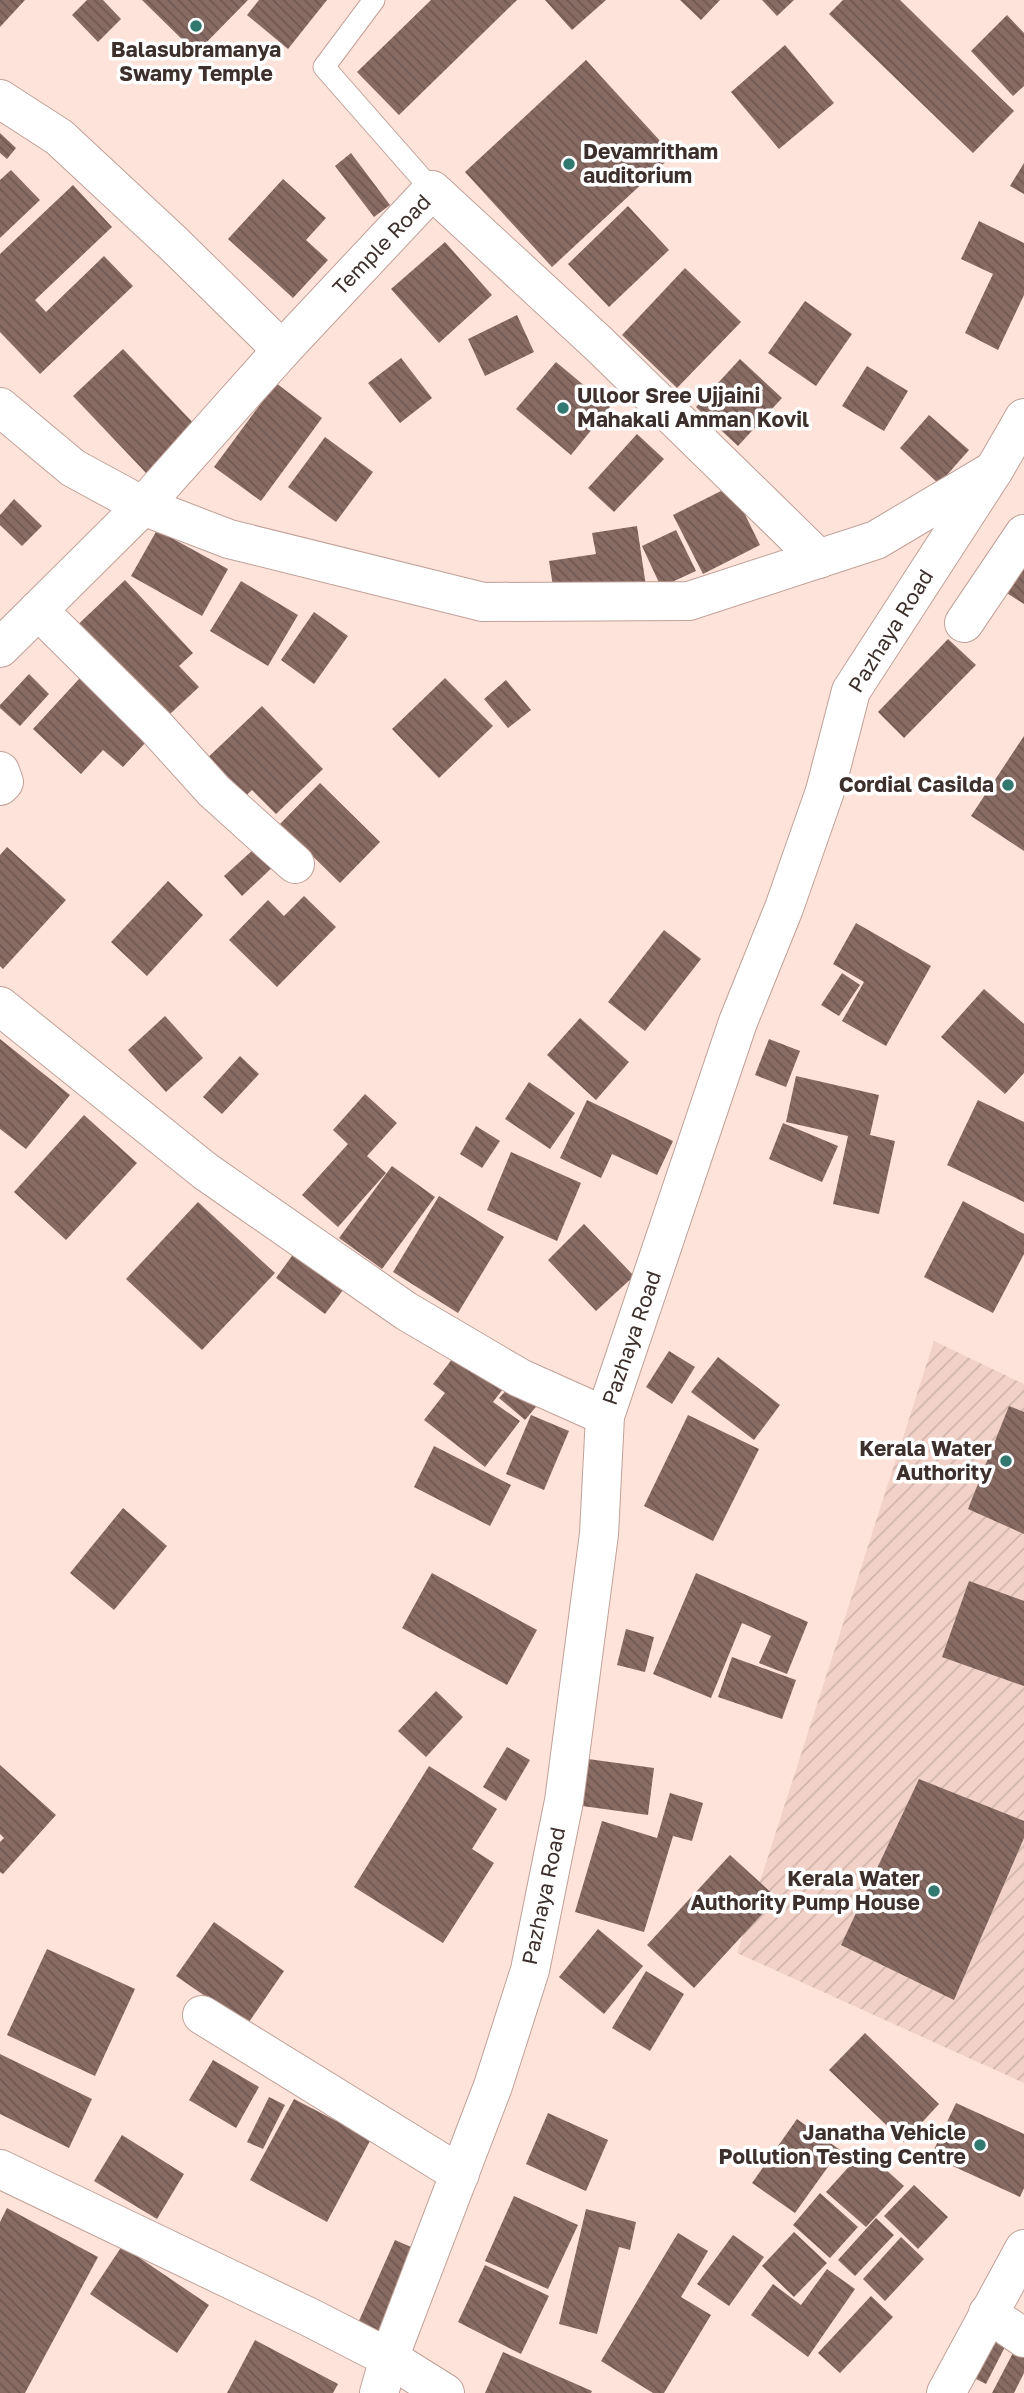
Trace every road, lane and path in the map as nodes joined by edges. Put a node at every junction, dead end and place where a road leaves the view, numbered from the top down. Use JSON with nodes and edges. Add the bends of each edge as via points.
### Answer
{"nodes":[{"id":1,"x":374,"y":0,"type":"edge"},
{"id":2,"x":0,"y":99,"type":"edge"},
{"id":3,"x":432,"y":190,"type":"junction"},
{"id":4,"x":282,"y":350,"type":"junction"},
{"id":5,"x":0,"y":407,"type":"edge"},
{"id":6,"x":1024,"y":418,"type":"edge"},
{"id":7,"x":994,"y":470,"type":"junction"},
{"id":8,"x":143,"y":506,"type":"junction"},
{"id":9,"x":1024,"y":534,"type":"edge"},
{"id":10,"x":819,"y":559,"type":"junction"},
{"id":11,"x":38,"y":610,"type":"junction"},
{"id":12,"x":964,"y":623,"type":"dead end"},
{"id":13,"x":0,"y":648,"type":"edge"},
{"id":14,"x":0,"y":771,"type":"edge"},
{"id":15,"x":0,"y":786,"type":"edge"},
{"id":16,"x":295,"y":864,"type":"dead end"},
{"id":17,"x":0,"y":1006,"type":"edge"},
{"id":18,"x":605,"y":1416,"type":"junction"},
{"id":19,"x":202,"y":2015,"type":"dead end"},
{"id":20,"x":0,"y":2169,"type":"edge"},
{"id":21,"x":460,"y":2174,"type":"junction"},
{"id":22,"x":1024,"y":2249,"type":"edge"},
{"id":23,"x":988,"y":2313,"type":"junction"},
{"id":24,"x":1024,"y":2338,"type":"edge"},
{"id":25,"x":384,"y":2375,"type":"edge"},
{"id":26,"x":445,"y":2393,"type":"edge"},
{"id":27,"x":946,"y":2393,"type":"edge"}],
"edges":[{"from":1,"to":3,"type":"lane","via":[[324,67]]},
{"from":2,"to":4,"type":"street","via":[[59,137]]},
{"from":3,"to":4,"type":"street","name":"Temple Road"},
{"from":3,"to":10,"type":"street","name":"Temple Road","via":[[599,344]]},
{"from":4,"to":8,"type":"street","name":"Temple Road"},
{"from":5,"to":8,"type":"street","via":[[72,468]]},
{"from":6,"to":7,"type":"street","name":"Pazhaya Road"},
{"from":7,"to":10,"type":"street","via":[[876,540]]},
{"from":7,"to":18,"type":"street","name":"Pazhaya Road","via":[[850,691],[825,792],[738,1022]]},
{"from":8,"to":10,"type":"street","via":[[229,539],[484,602],[689,601]]},
{"from":8,"to":11,"type":"street","name":"Temple Road"},
{"from":9,"to":12,"type":"street"},
{"from":11,"to":13,"type":"street","name":"Temple Road"},
{"from":11,"to":16,"type":"street","via":[[215,791]]},
{"from":14,"to":15,"type":"street","via":[[4,782]]},
{"from":17,"to":18,"type":"street","via":[[205,1171],[406,1311],[520,1378]]},
{"from":18,"to":21,"type":"street","name":"Pazhaya Road","via":[[599,1534],[564,1801],[530,1970],[494,2086]]},
{"from":19,"to":21,"type":"street"},
{"from":20,"to":25,"type":"street","via":[[311,2318]]},
{"from":21,"to":25,"type":"street","name":"Pazhaya Road"},
{"from":22,"to":23,"type":"street"},
{"from":23,"to":24,"type":"street"},
{"from":23,"to":27,"type":"street"},
{"from":25,"to":26,"type":"street"}]}
